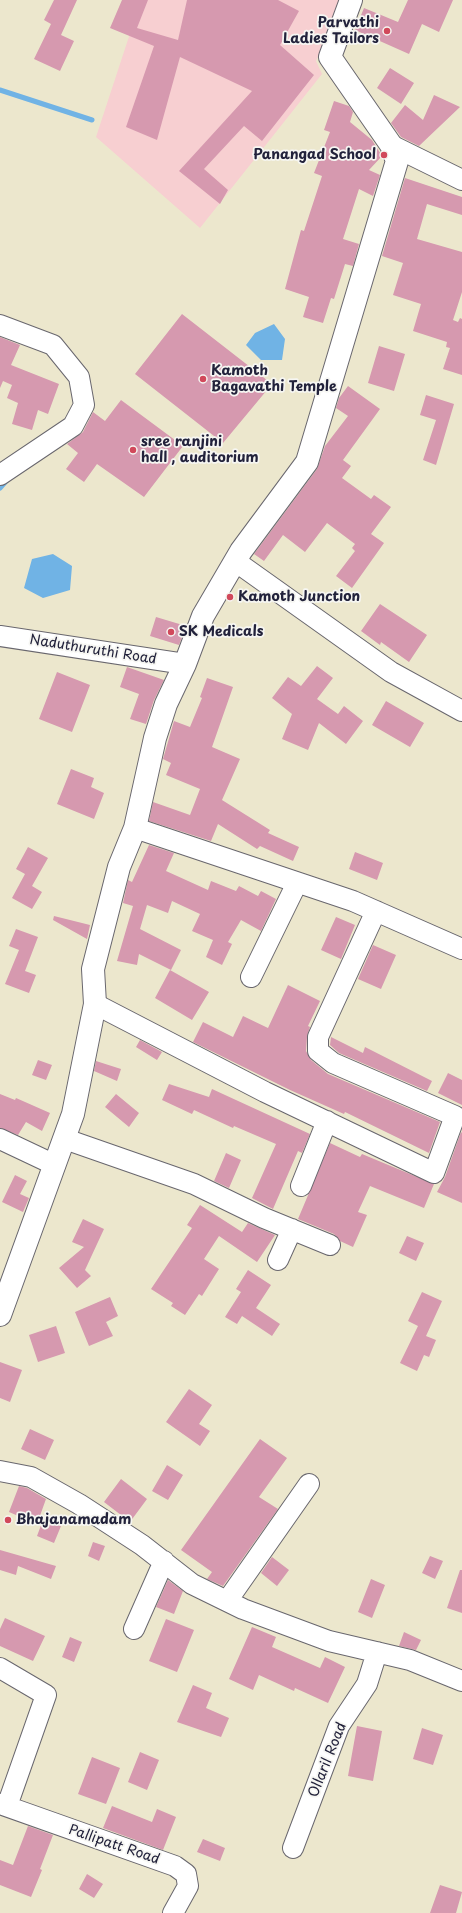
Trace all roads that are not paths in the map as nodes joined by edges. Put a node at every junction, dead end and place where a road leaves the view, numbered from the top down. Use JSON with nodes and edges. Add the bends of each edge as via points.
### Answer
{"nodes":[{"id":1,"x":351,"y":0,"type":"edge"},
{"id":2,"x":391,"y":145,"type":"junction"},
{"id":3,"x":462,"y":180,"type":"edge"},
{"id":4,"x":0,"y":325,"type":"edge"},
{"id":5,"x":0,"y":475,"type":"edge"},
{"id":6,"x":235,"y":561,"type":"junction"},
{"id":7,"x":0,"y":636,"type":"edge"},
{"id":8,"x":185,"y":664,"type":"junction"},
{"id":9,"x":462,"y":711,"type":"edge"},
{"id":10,"x":135,"y":828,"type":"junction"},
{"id":11,"x":297,"y":883,"type":"junction"},
{"id":12,"x":376,"y":911,"type":"junction"},
{"id":13,"x":462,"y":949,"type":"edge"},
{"id":14,"x":251,"y":977,"type":"dead end"},
{"id":15,"x":95,"y":1004,"type":"junction"},
{"id":16,"x":327,"y":1122,"type":"junction"},
{"id":17,"x":0,"y":1139,"type":"edge"},
{"id":18,"x":65,"y":1139,"type":"junction"},
{"id":19,"x":56,"y":1165,"type":"junction"},
{"id":20,"x":301,"y":1186,"type":"dead end"},
{"id":21,"x":292,"y":1229,"type":"junction"},
{"id":22,"x":330,"y":1245,"type":"dead end"},
{"id":23,"x":278,"y":1260,"type":"dead end"},
{"id":24,"x":0,"y":1315,"type":"edge"},
{"id":25,"x":0,"y":1471,"type":"edge"},
{"id":26,"x":309,"y":1484,"type":"dead end"},
{"id":27,"x":164,"y":1561,"type":"junction"},
{"id":28,"x":227,"y":1601,"type":"junction"},
{"id":29,"x":134,"y":1629,"type":"dead end"},
{"id":30,"x":377,"y":1652,"type":"junction"},
{"id":31,"x":0,"y":1668,"type":"edge"},
{"id":32,"x":462,"y":1681,"type":"edge"},
{"id":33,"x":4,"y":1805,"type":"edge"},
{"id":34,"x":293,"y":1848,"type":"dead end"},
{"id":35,"x":173,"y":1913,"type":"edge"}],
"edges":[{"from":1,"to":2,"type":"main road","via":[[330,57]]},
{"from":2,"to":3,"type":"street"},
{"from":2,"to":6,"type":"main road","via":[[397,161],[307,462]]},
{"from":4,"to":5,"type":"street","via":[[53,345],[79,377],[84,405],[73,426]]},
{"from":6,"to":8,"type":"main road","via":[[203,616]]},
{"from":6,"to":9,"type":"street","via":[[391,672]]},
{"from":7,"to":8,"type":"street","name":"Naduthuruthi Road"},
{"from":8,"to":10,"type":"main road","via":[[166,704],[155,738]]},
{"from":10,"to":11,"type":"street"},
{"from":10,"to":15,"type":"main road","via":[[119,867],[93,969]]},
{"from":11,"to":12,"type":"street"},
{"from":11,"to":14,"type":"street"},
{"from":12,"to":13,"type":"street"},
{"from":12,"to":16,"type":"street","via":[[318,1037],[318,1052],[333,1063],[455,1116],[434,1173]]},
{"from":15,"to":16,"type":"street"},
{"from":15,"to":18,"type":"main road","via":[[73,1114]]},
{"from":16,"to":20,"type":"street"},
{"from":17,"to":19,"type":"street"},
{"from":18,"to":19,"type":"main road"},
{"from":18,"to":21,"type":"street","via":[[194,1184]]},
{"from":19,"to":24,"type":"main road"},
{"from":21,"to":22,"type":"street"},
{"from":21,"to":23,"type":"street"},
{"from":25,"to":27,"type":"street","via":[[31,1477],[79,1504]]},
{"from":26,"to":28,"type":"street"},
{"from":27,"to":28,"type":"street","via":[[192,1584]]},
{"from":27,"to":29,"type":"street"},
{"from":28,"to":30,"type":"street","via":[[329,1641]]},
{"from":30,"to":32,"type":"street","via":[[410,1660]]},
{"from":30,"to":34,"type":"street","name":"Ollaril Road","via":[[367,1684],[339,1726]]},
{"from":31,"to":33,"type":"street","via":[[46,1696]]},
{"from":33,"to":35,"type":"street","name":"Pallipatt Road","via":[[175,1866],[186,1874],[188,1886]]}]}
